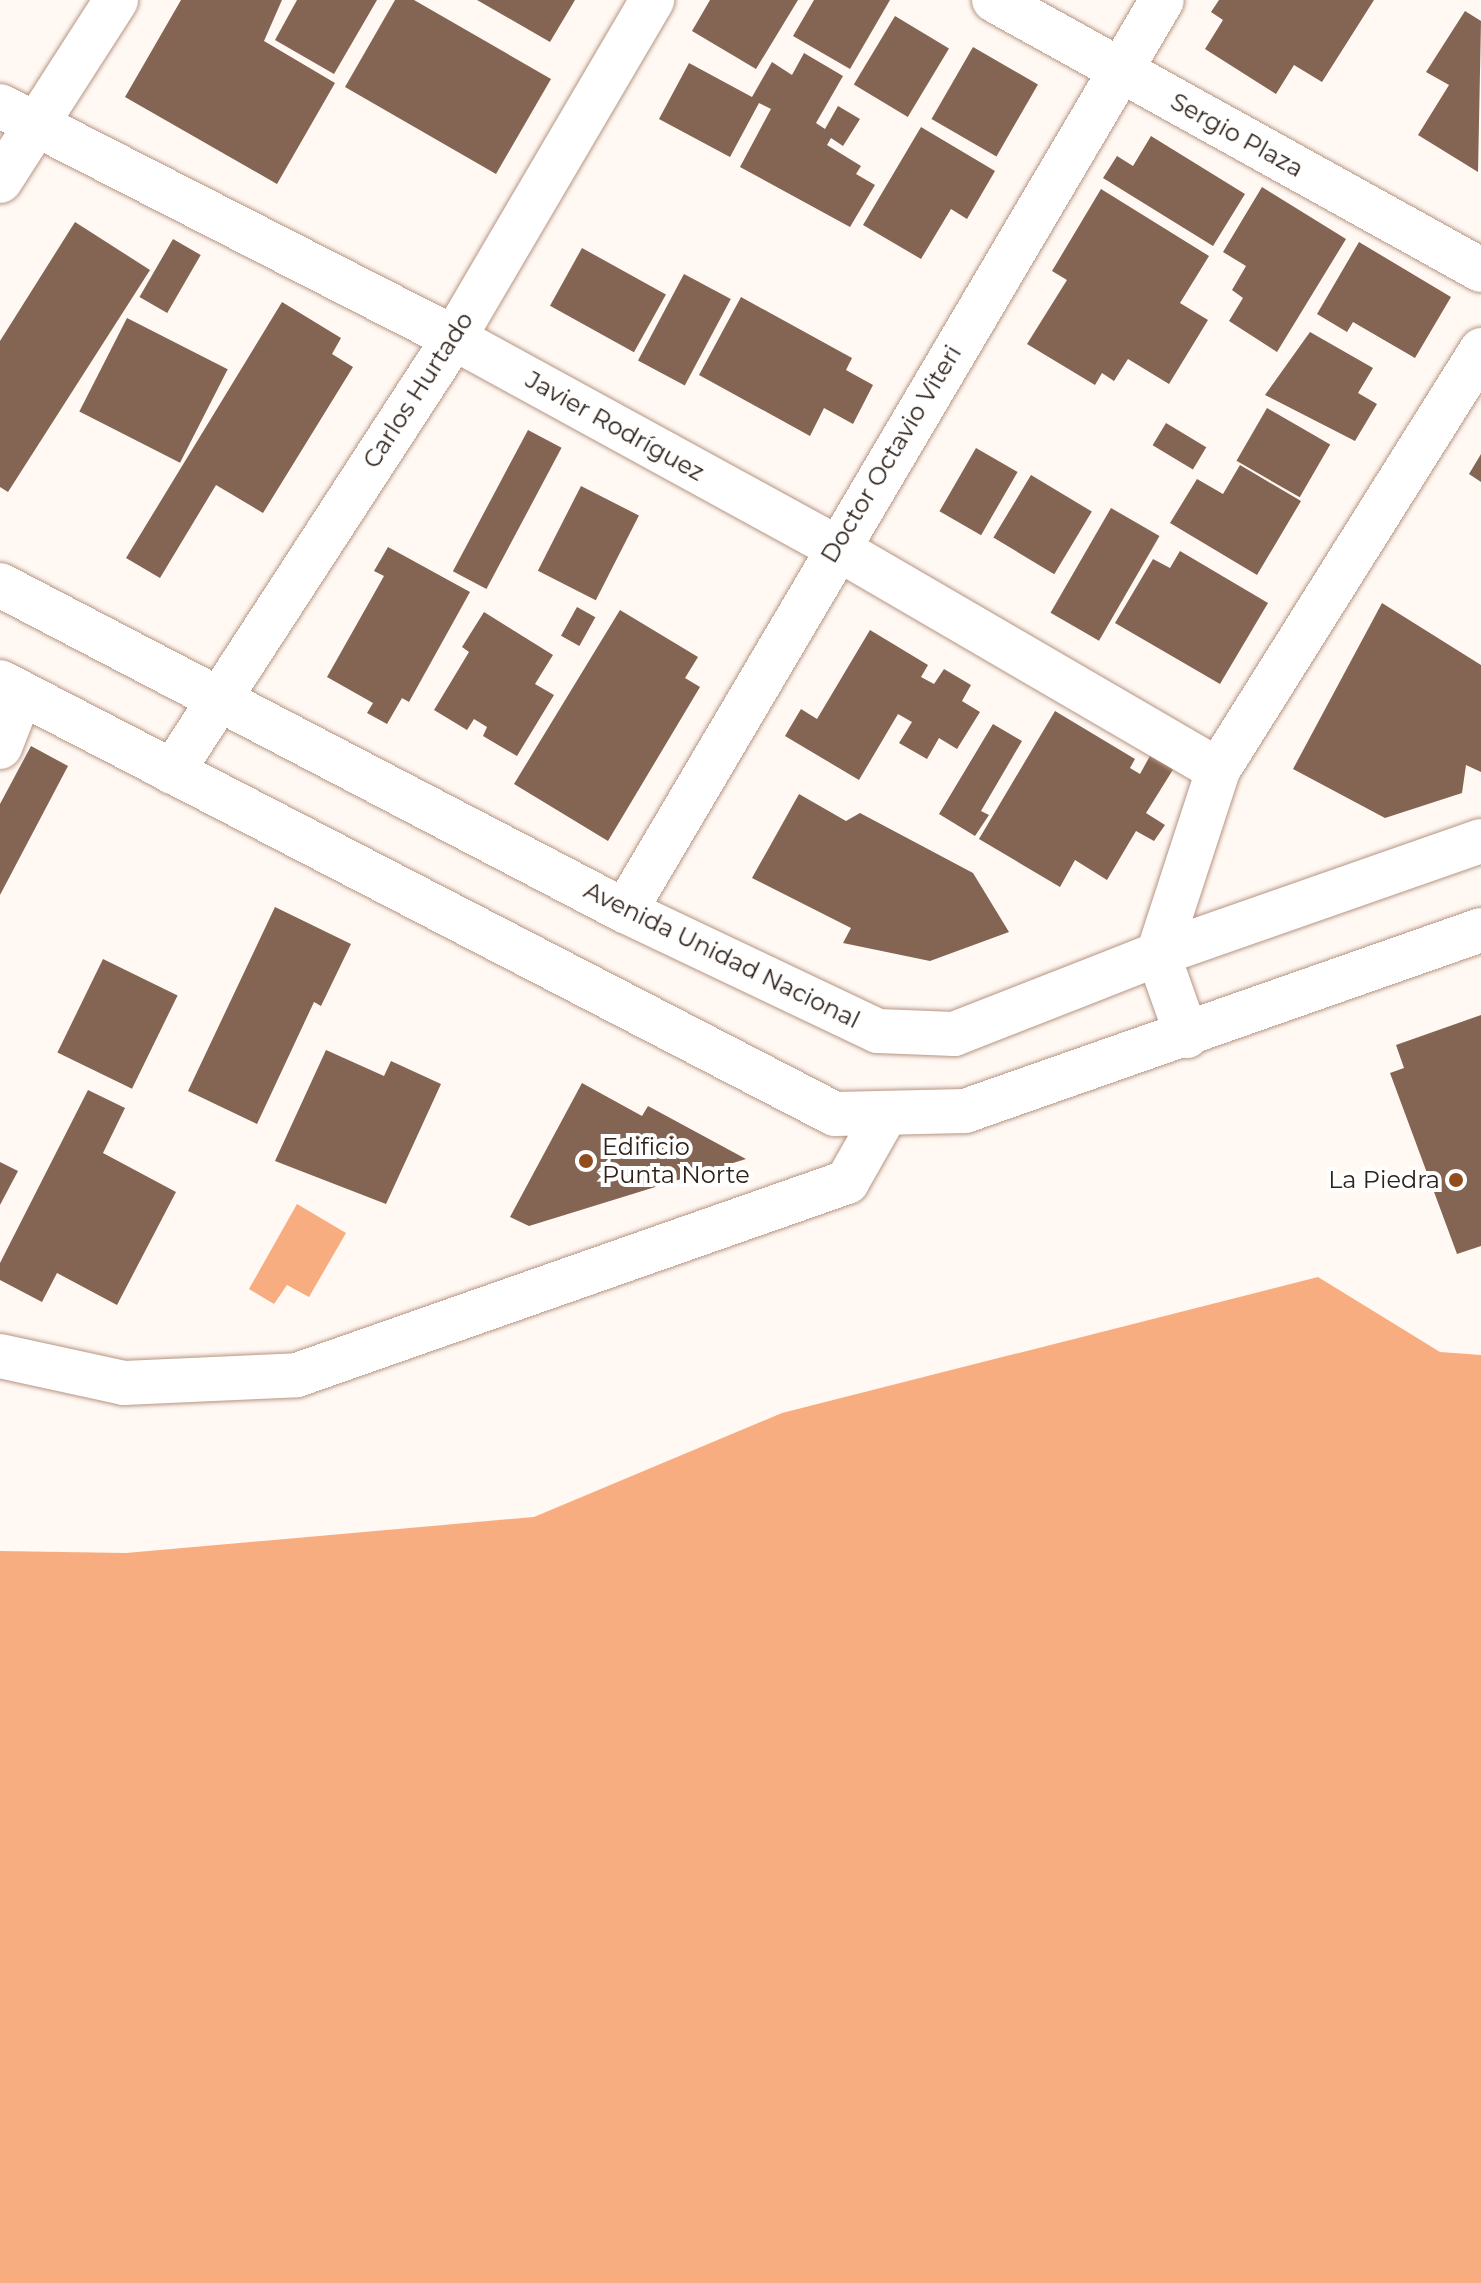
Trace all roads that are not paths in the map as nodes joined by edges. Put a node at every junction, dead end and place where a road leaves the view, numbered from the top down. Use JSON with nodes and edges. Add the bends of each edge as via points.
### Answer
{"nodes":[{"id":1,"x":116,"y":0,"type":"edge"},
{"id":2,"x":652,"y":0,"type":"edge"},
{"id":3,"x":994,"y":0,"type":"edge"},
{"id":4,"x":1162,"y":0,"type":"edge"},
{"id":5,"x":1120,"y":71,"type":"junction"},
{"id":6,"x":18,"y":115,"type":"edge"},
{"id":7,"x":0,"y":181,"type":"edge"},
{"id":8,"x":1481,"y":270,"type":"edge"},
{"id":9,"x":454,"y":338,"type":"junction"},
{"id":10,"x":1481,"y":350,"type":"edge"},
{"id":11,"x":835,"y":547,"type":"junction"},
{"id":12,"x":0,"y":585,"type":"edge"},
{"id":13,"x":10,"y":687,"type":"edge"},
{"id":14,"x":217,"y":696,"type":"junction"},
{"id":15,"x":0,"y":747,"type":"edge"},
{"id":16,"x":1218,"y":770,"type":"junction"},
{"id":17,"x":172,"y":772,"type":"junction"},
{"id":18,"x":1481,"y":841,"type":"edge"},
{"id":19,"x":625,"y":911,"type":"junction"},
{"id":20,"x":1481,"y":930,"type":"edge"},
{"id":21,"x":1158,"y":954,"type":"junction"},
{"id":22,"x":1187,"y":1036,"type":"junction"},
{"id":23,"x":885,"y":1115,"type":"junction"},
{"id":24,"x":0,"y":1356,"type":"edge"}],
"edges":[{"from":1,"to":6,"type":"street"},
{"from":2,"to":9,"type":"street","name":"Carlos Hurtado"},
{"from":3,"to":5,"type":"street","name":"Sergio Plaza"},
{"from":4,"to":5,"type":"street","name":"Doctor Octavio Viteri"},
{"from":5,"to":8,"type":"street","name":"Sergio Plaza"},
{"from":5,"to":11,"type":"street","name":"Doctor Octavio Viteri"},
{"from":6,"to":7,"type":"street"},
{"from":6,"to":9,"type":"street","name":"Javier Rodríguez"},
{"from":9,"to":11,"type":"street","name":"Javier Rodríguez"},
{"from":9,"to":14,"type":"street","name":"Carlos Hurtado"},
{"from":10,"to":16,"type":"street"},
{"from":11,"to":16,"type":"street","name":"Javier Rodríguez"},
{"from":11,"to":19,"type":"street","name":"Doctor Octavio Viteri"},
{"from":12,"to":14,"type":"street","name":"Avenida Unidad Nacional"},
{"from":13,"to":15,"type":"street"},
{"from":13,"to":17,"type":"street"},
{"from":14,"to":17,"type":"street","name":"Carlos Hurtado"},
{"from":14,"to":19,"type":"street","name":"Avenida Unidad Nacional"},
{"from":16,"to":21,"type":"street"},
{"from":17,"to":23,"type":"street","via":[[835,1114]]},
{"from":18,"to":21,"type":"street","name":"Avenida Unidad Nacional"},
{"from":19,"to":21,"type":"street","name":"Avenida Unidad Nacional","via":[[878,1031],[954,1034]]},
{"from":20,"to":22,"type":"street"},
{"from":21,"to":22,"type":"street"},
{"from":22,"to":23,"type":"street","via":[[965,1111]]},
{"from":23,"to":24,"type":"street","via":[[847,1182],[297,1375],[124,1383]]}]}
